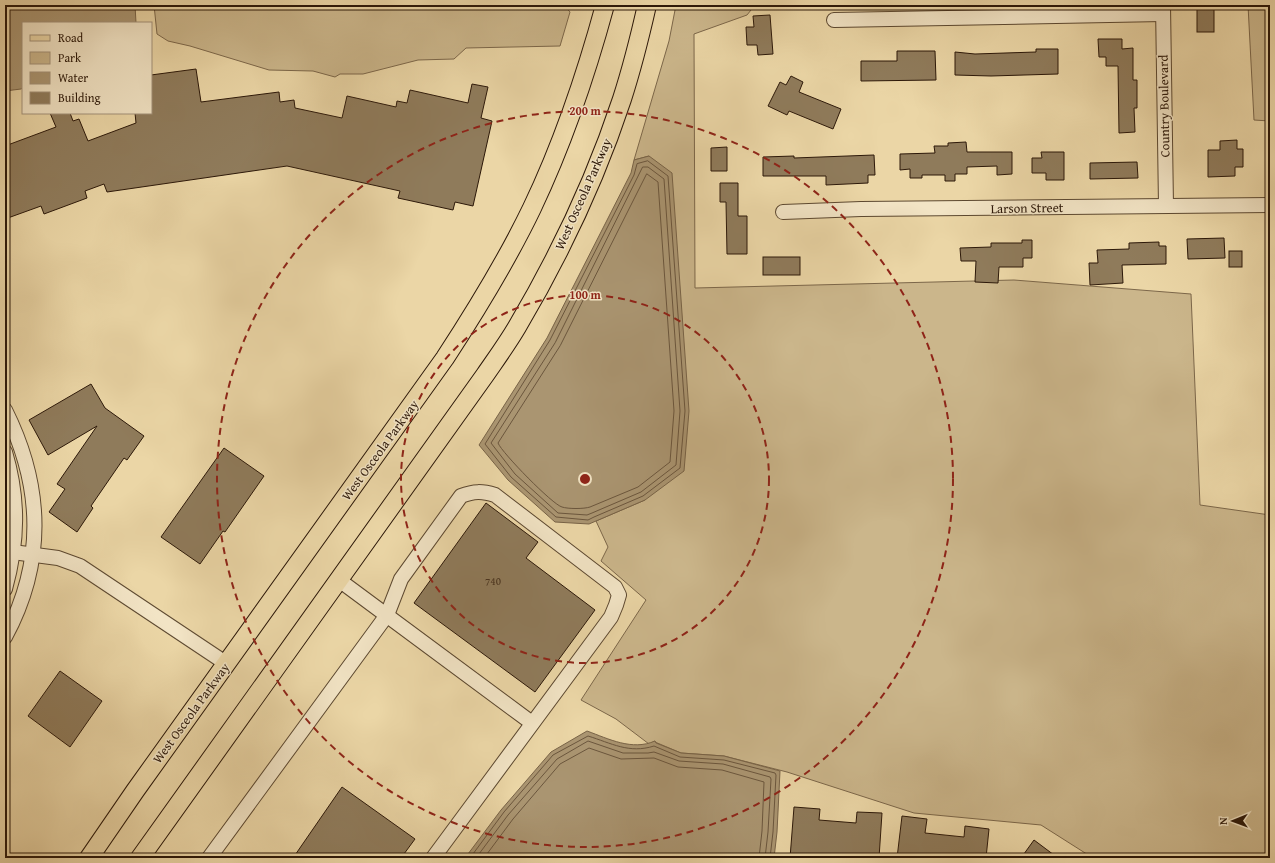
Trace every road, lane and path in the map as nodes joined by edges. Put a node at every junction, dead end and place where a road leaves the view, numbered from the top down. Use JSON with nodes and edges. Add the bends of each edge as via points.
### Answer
{"nodes":[{"id":1,"x":605,"y":5,"type":"edge"},
{"id":2,"x":647,"y":5,"type":"edge"},
{"id":3,"x":1163,"y":9,"type":"edge"},
{"id":4,"x":834,"y":20,"type":"dead end"},
{"id":5,"x":1270,"y":205,"type":"edge"},
{"id":6,"x":1166,"y":206,"type":"junction"},
{"id":7,"x":784,"y":212,"type":"dead end"},
{"id":8,"x":5,"y":410,"type":"edge"},
{"id":9,"x":5,"y":452,"type":"edge"},
{"id":10,"x":9,"y":552,"type":"edge"},
{"id":11,"x":33,"y":554,"type":"junction"},
{"id":12,"x":339,"y":580,"type":"junction"},
{"id":13,"x":5,"y":589,"type":"edge"},
{"id":14,"x":387,"y":615,"type":"junction"},
{"id":15,"x":5,"y":637,"type":"edge"},
{"id":16,"x":227,"y":664,"type":"junction"},
{"id":17,"x":532,"y":723,"type":"junction"},
{"id":18,"x":89,"y":858,"type":"edge"},
{"id":19,"x":140,"y":858,"type":"edge"},
{"id":20,"x":209,"y":858,"type":"edge"},
{"id":21,"x":433,"y":858,"type":"edge"}],
"edges":[{"from":1,"to":16,"type":"main road","name":"West Osceola Parkway","via":[[577,99],[557,151],[509,253],[481,302],[441,365]]},
{"from":2,"to":12,"type":"main road","name":"West Osceola Parkway","via":[[622,99],[601,156],[550,266],[516,328],[485,375]]},
{"from":3,"to":4,"type":"street"},
{"from":3,"to":6,"type":"street","name":"Country Boulevard"},
{"from":5,"to":6,"type":"street","name":"Larson Street"},
{"from":6,"to":7,"type":"street","name":"Larson Street"},
{"from":8,"to":11,"type":"street","via":[[19,440],[31,482]]},
{"from":9,"to":10,"type":"street","via":[[12,478],[15,506],[15,536]]},
{"from":10,"to":11,"type":"street"},
{"from":10,"to":13,"type":"street"},
{"from":11,"to":15,"type":"street","via":[[24,593]]},
{"from":11,"to":16,"type":"street","via":[[58,558],[80,566]]},
{"from":12,"to":14,"type":"street"},
{"from":12,"to":19,"type":"main road","name":"West Osceola Parkway"},
{"from":14,"to":17,"type":"street"},
{"from":14,"to":17,"type":"street","via":[[400,579],[461,496],[472,491],[484,491],[495,495],[615,587],[619,595],[611,617]]},
{"from":14,"to":20,"type":"street"},
{"from":16,"to":18,"type":"main road","name":"West Osceola Parkway"},
{"from":17,"to":21,"type":"street"}]}
